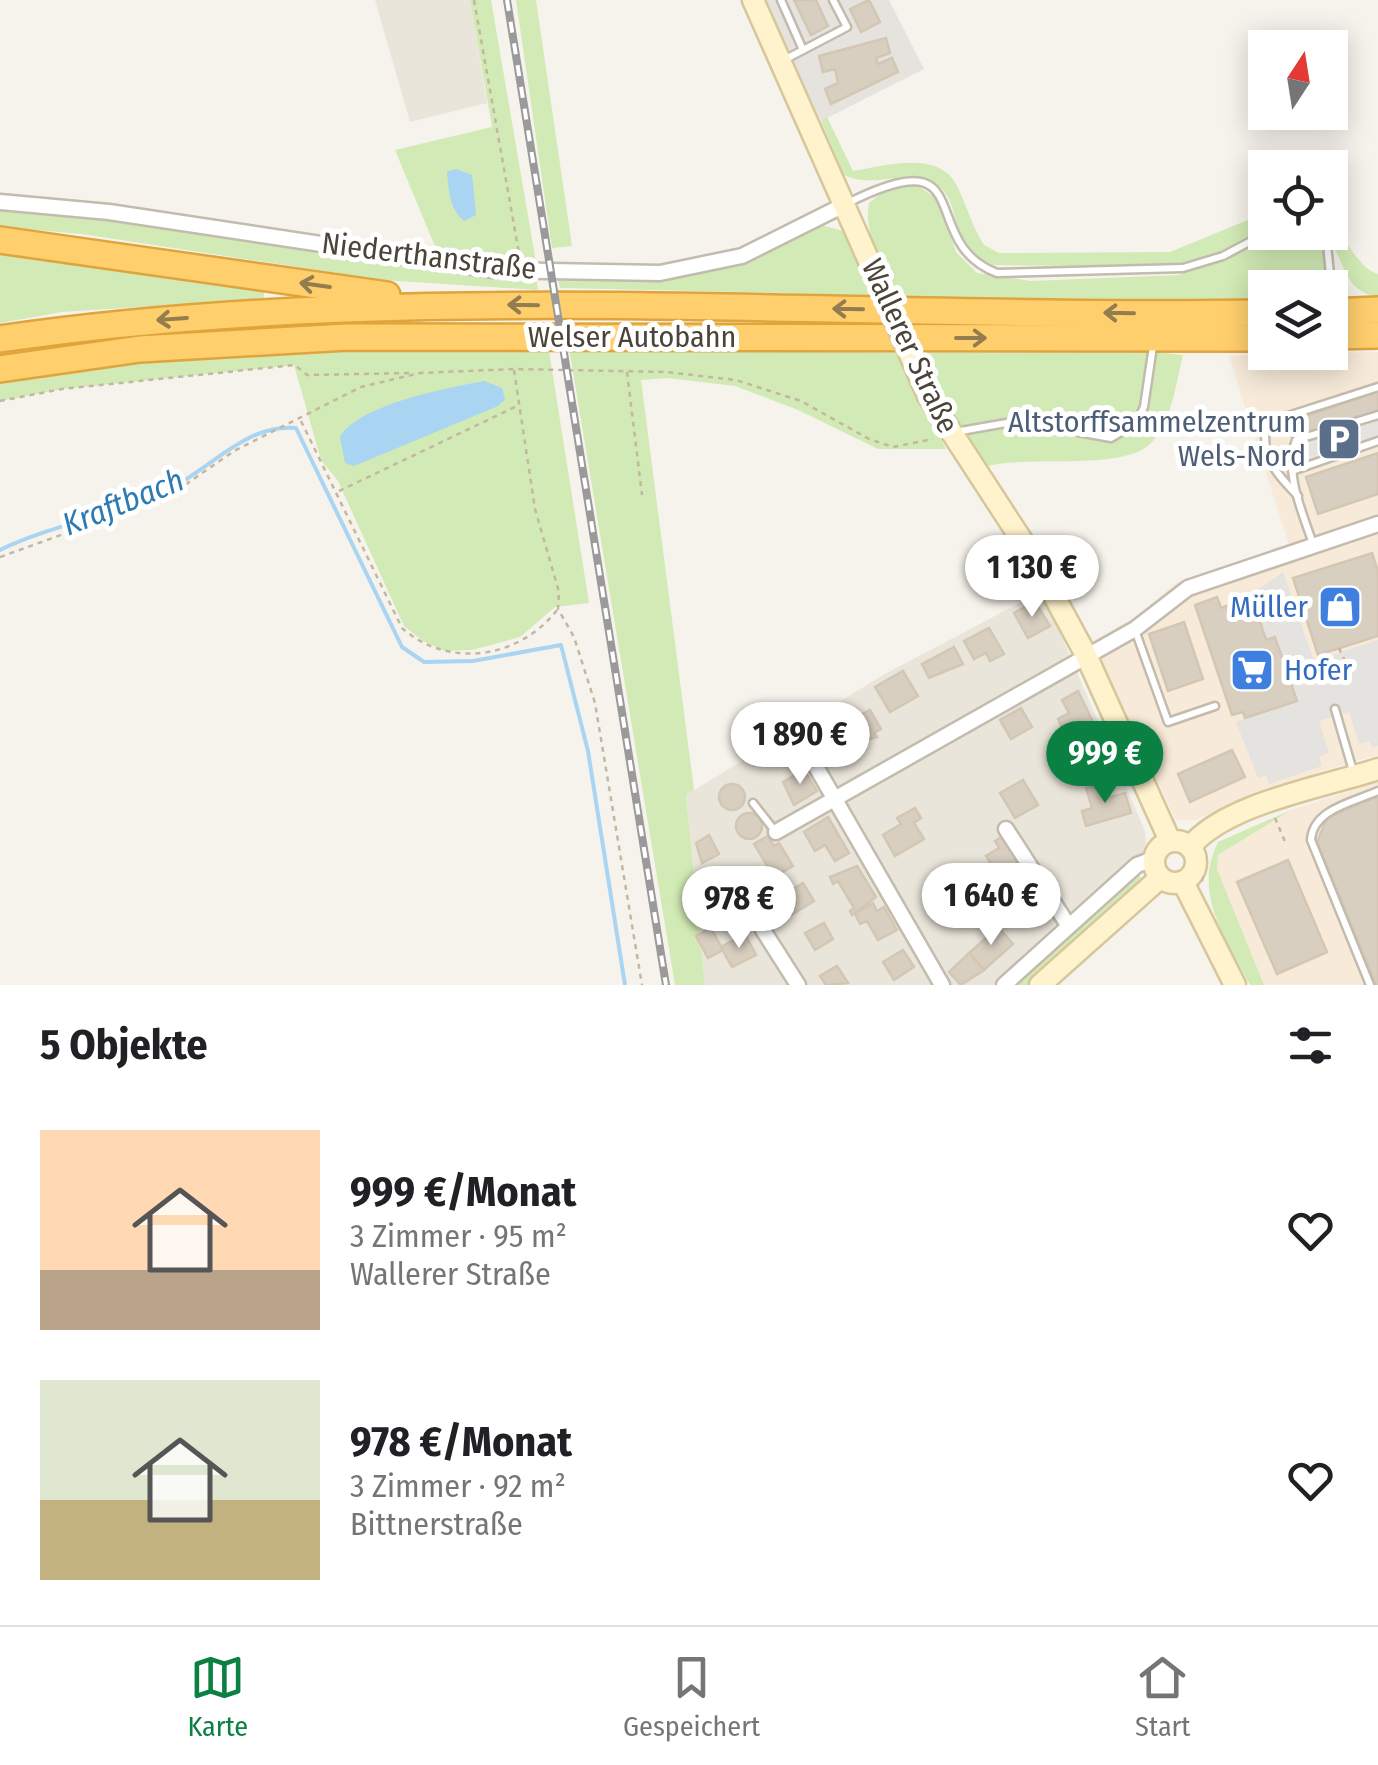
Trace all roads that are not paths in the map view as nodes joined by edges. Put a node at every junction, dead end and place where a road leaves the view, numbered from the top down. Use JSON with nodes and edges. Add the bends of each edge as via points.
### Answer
{"nodes":[{"id":1,"x":753,"y":0,"type":"edge"},
{"id":2,"x":781,"y":0,"type":"edge"},
{"id":3,"x":833,"y":0,"type":"edge"},
{"id":4,"x":803,"y":50,"type":"junction"},
{"id":5,"x":781,"y":61,"type":"junction"},
{"id":6,"x":0,"y":202,"type":"edge"},
{"id":7,"x":846,"y":204,"type":"junction"},
{"id":8,"x":0,"y":240,"type":"edge"},
{"id":9,"x":1248,"y":243,"type":"edge"},
{"id":10,"x":447,"y":304,"type":"junction"},
{"id":11,"x":1378,"y":310,"type":"edge"},
{"id":12,"x":1248,"y":313,"type":"edge"},
{"id":13,"x":1348,"y":316,"type":"edge"},
{"id":14,"x":1348,"y":325,"type":"edge"},
{"id":15,"x":1378,"y":335,"type":"edge"},
{"id":16,"x":1248,"y":338,"type":"edge"},
{"id":17,"x":0,"y":339,"type":"edge"},
{"id":18,"x":1154,"y":340,"type":"junction"},
{"id":19,"x":0,"y":369,"type":"edge"},
{"id":20,"x":1378,"y":387,"type":"edge"},
{"id":21,"x":1378,"y":414,"type":"edge"},
{"id":22,"x":949,"y":433,"type":"junction"},
{"id":23,"x":1378,"y":442,"type":"edge"},
{"id":24,"x":1292,"y":471,"type":"junction"},
{"id":25,"x":1298,"y":496,"type":"junction"},
{"id":26,"x":1378,"y":524,"type":"edge"},
{"id":27,"x":1314,"y":547,"type":"junction"},
{"id":28,"x":1135,"y":629,"type":"junction"},
{"id":29,"x":1086,"y":655,"type":"junction"},
{"id":30,"x":1215,"y":706,"type":"dead end"},
{"id":31,"x":1335,"y":709,"type":"dead end"},
{"id":32,"x":796,"y":732,"type":"dead end"},
{"id":33,"x":1378,"y":770,"type":"edge"},
{"id":34,"x":1354,"y":777,"type":"junction"},
{"id":35,"x":1378,"y":792,"type":"edge"},
{"id":36,"x":834,"y":798,"type":"junction"},
{"id":37,"x":753,"y":802,"type":"dead end"},
{"id":38,"x":1006,"y":830,"type":"dead end"},
{"id":39,"x":776,"y":832,"type":"joint"},
{"id":40,"x":1189,"y":846,"type":"junction"},
{"id":41,"x":1156,"y":868,"type":"junction"},
{"id":42,"x":1185,"y":887,"type":"junction"},
{"id":43,"x":1068,"y":925,"type":"junction"},
{"id":44,"x":762,"y":930,"type":"dead end"},
{"id":45,"x":798,"y":985,"type":"edge"},
{"id":46,"x":942,"y":985,"type":"edge"},
{"id":47,"x":1004,"y":985,"type":"edge"},
{"id":48,"x":1040,"y":985,"type":"edge"},
{"id":49,"x":1234,"y":985,"type":"edge"},
{"id":50,"x":1370,"y":985,"type":"edge"}],
"edges":[{"from":1,"to":5,"type":"street","name":"Wallerer Straße"},
{"from":2,"to":4,"type":"lane"},
{"from":3,"to":4,"type":"lane","via":[[846,27]]},
{"from":4,"to":5,"type":"lane"},
{"from":5,"to":7,"type":"street","name":"Wallerer Straße"},
{"from":6,"to":7,"type":"street","name":"Niederthanstraße","via":[[493,270],[643,272],[742,256]]},
{"from":7,"to":9,"type":"lane","via":[[892,182],[927,184],[941,195],[958,246],[972,264],[997,273],[1183,268]]},
{"from":7,"to":22,"type":"street","name":"Wallerer Straße","bridge":true},
{"from":10,"to":8,"type":"highway","one_way":true},
{"from":12,"to":10,"type":"highway","name":"Welser Autobahn","one_way":true},
{"from":10,"to":17,"type":"highway","name":"Welser Autobahn","one_way":true,"via":[[154,320]]},
{"from":11,"to":13,"type":"highway"},
{"from":14,"to":15,"type":"highway"},
{"from":16,"to":18,"type":"highway","name":"Welser Autobahn"},
{"from":19,"to":18,"type":"highway","name":"Welser Autobahn","one_way":true,"via":[[140,349],[347,337]]},
{"from":18,"to":22,"type":"lane","via":[[1144,407],[1136,423],[1110,438],[1018,421]]},
{"from":20,"to":25,"type":"lane","via":[[1266,423],[1270,467]]},
{"from":21,"to":24,"type":"lane","via":[[1296,440]]},
{"from":22,"to":29,"type":"street","name":"Wallerer Straße","via":[[1034,559]]},
{"from":23,"to":24,"type":"lane"},
{"from":24,"to":25,"type":"lane"},
{"from":25,"to":27,"type":"lane"},
{"from":26,"to":27,"type":"street"},
{"from":27,"to":28,"type":"street","via":[[1188,588]]},
{"from":28,"to":29,"type":"street"},
{"from":28,"to":30,"type":"lane","via":[[1168,722]]},
{"from":29,"to":36,"type":"street"},
{"from":29,"to":40,"type":"street","name":"Wallerer Straße"},
{"from":31,"to":34,"type":"lane"},
{"from":32,"to":36,"type":"street"},
{"from":33,"to":34,"type":"street"},
{"from":34,"to":40,"type":"street","via":[[1242,812]]},
{"from":35,"to":50,"type":"lane","via":[[1324,815],[1311,840]]},
{"from":36,"to":39,"type":"street"},
{"from":36,"to":46,"type":"street"},
{"from":37,"to":39,"type":"lane"},
{"from":38,"to":43,"type":"street"},
{"from":40,"to":41,"type":"street"},
{"from":40,"to":42,"type":"street","via":[[1196,866]]},
{"from":41,"to":42,"type":"street"},
{"from":41,"to":43,"type":"street","via":[[1137,865]]},
{"from":41,"to":48,"type":"street"},
{"from":42,"to":49,"type":"street"},
{"from":43,"to":47,"type":"street"},
{"from":44,"to":45,"type":"street"}]}
